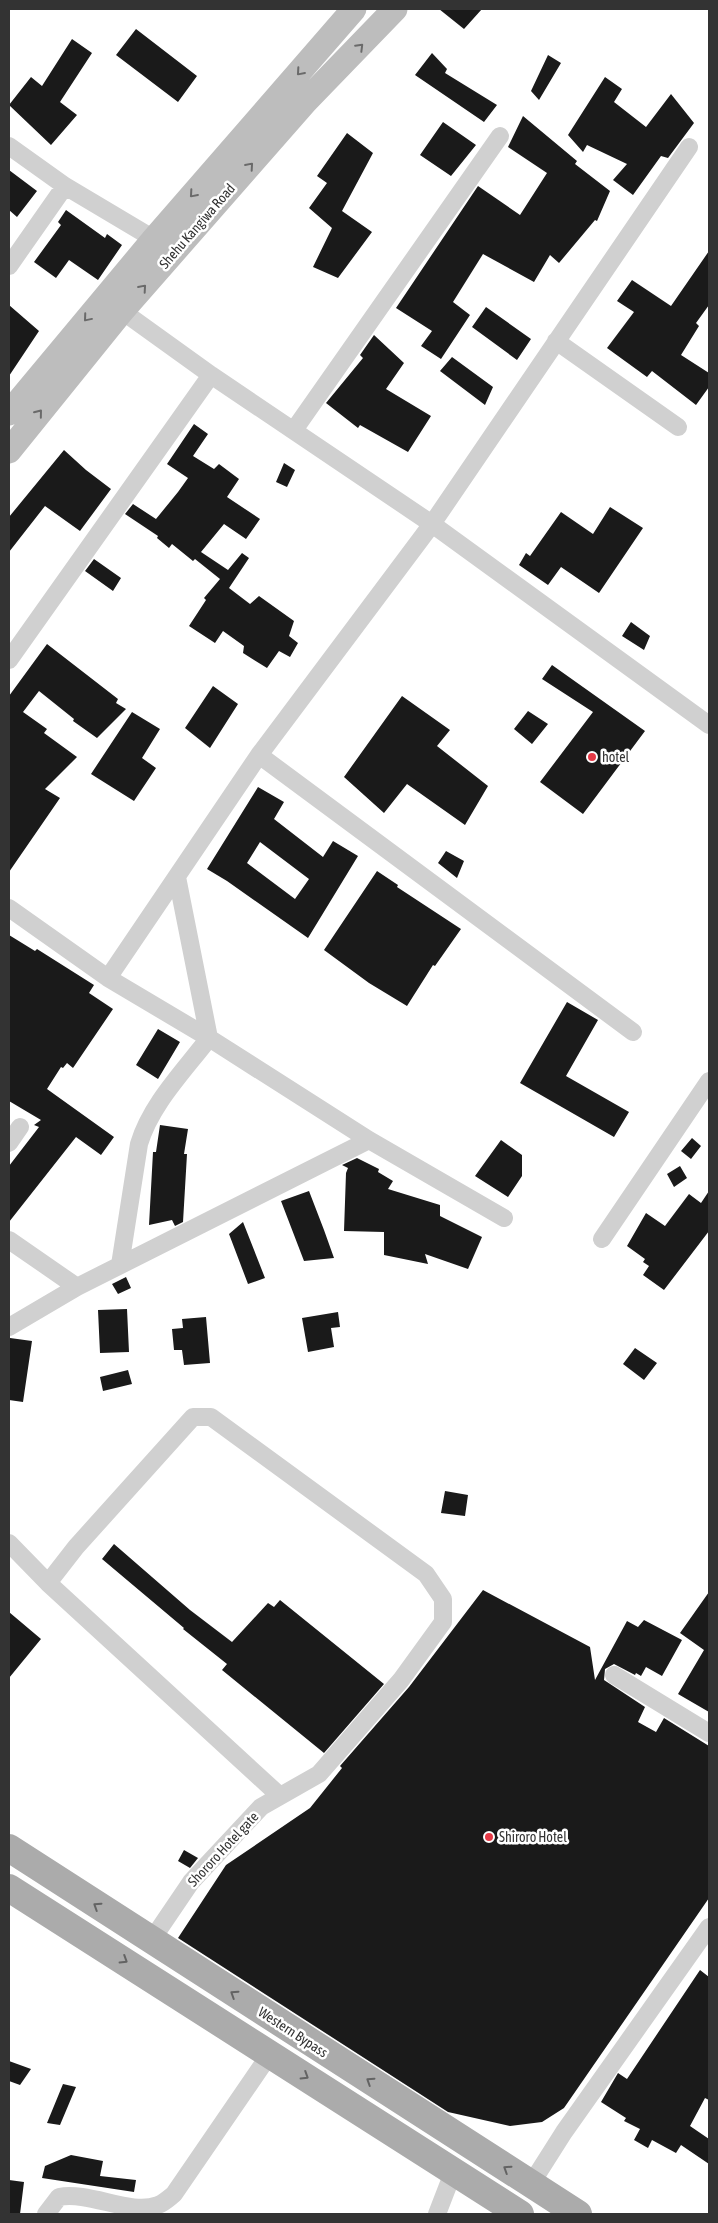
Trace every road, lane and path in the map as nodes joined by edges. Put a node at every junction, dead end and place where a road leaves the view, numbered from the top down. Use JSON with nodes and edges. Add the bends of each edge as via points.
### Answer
{"nodes":[{"id":1,"x":354,"y":9,"type":"edge"},
{"id":2,"x":395,"y":9,"type":"edge"},
{"id":3,"x":500,"y":136,"type":"dead end"},
{"id":4,"x":9,"y":146,"type":"edge"},
{"id":5,"x":689,"y":147,"type":"dead end"},
{"id":6,"x":65,"y":186,"type":"junction"},
{"id":7,"x":154,"y":239,"type":"junction"},
{"id":8,"x":9,"y":266,"type":"edge"},
{"id":9,"x":122,"y":311,"type":"junction"},
{"id":10,"x":556,"y":341,"type":"junction"},
{"id":11,"x":211,"y":375,"type":"junction"},
{"id":12,"x":9,"y":413,"type":"edge"},
{"id":13,"x":678,"y":427,"type":"dead end"},
{"id":14,"x":294,"y":430,"type":"junction"},
{"id":15,"x":9,"y":451,"type":"edge"},
{"id":16,"x":432,"y":524,"type":"junction"},
{"id":17,"x":9,"y":660,"type":"edge"},
{"id":18,"x":709,"y":725,"type":"edge"},
{"id":19,"x":259,"y":755,"type":"junction"},
{"id":20,"x":177,"y":877,"type":"junction"},
{"id":21,"x":9,"y":908,"type":"edge"},
{"id":22,"x":108,"y":978,"type":"junction"},
{"id":23,"x":633,"y":1032,"type":"dead end"},
{"id":24,"x":209,"y":1038,"type":"junction"},
{"id":25,"x":709,"y":1082,"type":"edge"},
{"id":26,"x":20,"y":1127,"type":"dead end"},
{"id":27,"x":369,"y":1140,"type":"junction"},
{"id":28,"x":9,"y":1144,"type":"edge"},
{"id":29,"x":504,"y":1218,"type":"dead end"},
{"id":30,"x":602,"y":1239,"type":"dead end"},
{"id":31,"x":9,"y":1240,"type":"edge"},
{"id":32,"x":120,"y":1265,"type":"junction"},
{"id":33,"x":77,"y":1287,"type":"junction"},
{"id":34,"x":9,"y":1327,"type":"edge"},
{"id":35,"x":9,"y":1543,"type":"edge"},
{"id":36,"x":48,"y":1583,"type":"junction"},
{"id":37,"x":614,"y":1675,"type":"dead end"},
{"id":38,"x":709,"y":1733,"type":"edge"},
{"id":39,"x":280,"y":1796,"type":"junction"},
{"id":40,"x":9,"y":1848,"type":"edge"},
{"id":41,"x":9,"y":1888,"type":"edge"},
{"id":42,"x":709,"y":1927,"type":"edge"},
{"id":43,"x":151,"y":1941,"type":"junction"},
{"id":44,"x":270,"y":2054,"type":"junction"},
{"id":45,"x":454,"y":2170,"type":"junction"},
{"id":46,"x":531,"y":2184,"type":"junction"},
{"id":47,"x":143,"y":2211,"type":"edge"},
{"id":48,"x":46,"y":2214,"type":"edge"},
{"id":49,"x":437,"y":2214,"type":"edge"},
{"id":50,"x":520,"y":2214,"type":"edge"},
{"id":51,"x":578,"y":2214,"type":"edge"}],
"edges":[{"from":1,"to":7,"type":"main road","name":"Shehu Kangiwa Road","one_way":true},
{"from":9,"to":2,"type":"main road","name":"Shehu Kangiwa Road","one_way":true,"via":[[306,101]]},
{"from":3,"to":14,"type":"street"},
{"from":4,"to":6,"type":"street"},
{"from":5,"to":10,"type":"street"},
{"from":6,"to":7,"type":"street"},
{"from":6,"to":8,"type":"street"},
{"from":7,"to":12,"type":"main road","name":"Shehu Kangiwa Road","one_way":true},
{"from":9,"to":11,"type":"street"},
{"from":15,"to":9,"type":"main road","name":"Shehu Kangiwa Road","one_way":true},
{"from":10,"to":13,"type":"street"},
{"from":10,"to":16,"type":"street"},
{"from":11,"to":14,"type":"street"},
{"from":11,"to":17,"type":"street"},
{"from":14,"to":16,"type":"street"},
{"from":16,"to":18,"type":"street"},
{"from":16,"to":19,"type":"street"},
{"from":19,"to":20,"type":"street"},
{"from":19,"to":23,"type":"street"},
{"from":20,"to":22,"type":"street"},
{"from":20,"to":24,"type":"street"},
{"from":21,"to":22,"type":"street"},
{"from":22,"to":24,"type":"street"},
{"from":24,"to":27,"type":"street"},
{"from":24,"to":32,"type":"street","via":[[153,1110],[144,1128],[138,1144]]},
{"from":25,"to":30,"type":"street"},
{"from":26,"to":28,"type":"street"},
{"from":27,"to":29,"type":"street"},
{"from":27,"to":32,"type":"street"},
{"from":31,"to":33,"type":"street"},
{"from":32,"to":33,"type":"street"},
{"from":33,"to":34,"type":"street"},
{"from":35,"to":36,"type":"street"},
{"from":36,"to":39,"type":"street"},
{"from":36,"to":39,"type":"street","name":"Shororo Hotel gate","via":[[76,1547],[193,1417],[211,1417],[426,1574],[443,1599],[443,1622],[400,1680],[320,1774]]},
{"from":37,"to":38,"type":"street"},
{"from":39,"to":43,"type":"street","name":"Shororo Hotel gate","via":[[262,1807],[191,1882]]},
{"from":43,"to":40,"type":"main road","name":"Western Bypass","one_way":true},
{"from":41,"to":44,"type":"main road","one_way":true},
{"from":42,"to":46,"type":"street"},
{"from":46,"to":43,"type":"main road","name":"Western Bypass","one_way":true},
{"from":44,"to":45,"type":"main road","one_way":true},
{"from":44,"to":47,"type":"street","via":[[174,2194]]},
{"from":45,"to":49,"type":"street"},
{"from":45,"to":50,"type":"main road"},
{"from":46,"to":51,"type":"main road","name":"Western Bypass"},
{"from":47,"to":48,"type":"street","via":[[72,2194],[59,2197]]}]}
